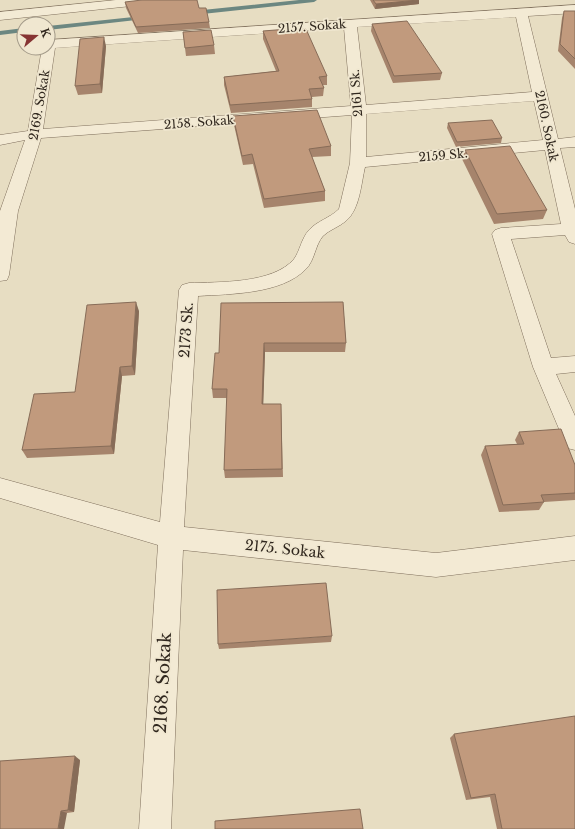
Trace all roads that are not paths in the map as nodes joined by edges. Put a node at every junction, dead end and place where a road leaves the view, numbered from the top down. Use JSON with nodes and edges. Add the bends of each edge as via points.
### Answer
{"nodes":[{"id":1,"x":150,"y":0,"type":"edge"},
{"id":2,"x":80,"y":3,"type":"edge"},
{"id":3,"x":575,"y":10,"type":"edge"},
{"id":4,"x":522,"y":13,"type":"junction"},
{"id":5,"x":0,"y":16,"type":"edge"},
{"id":6,"x":350,"y":23,"type":"junction"},
{"id":7,"x":56,"y":44,"type":"edge"},
{"id":8,"x":47,"y":56,"type":"edge"},
{"id":9,"x":541,"y":96,"type":"junction"},
{"id":10,"x":359,"y":110,"type":"junction"},
{"id":11,"x":35,"y":134,"type":"junction"},
{"id":12,"x":0,"y":140,"type":"edge"},
{"id":13,"x":575,"y":142,"type":"edge"},
{"id":14,"x":551,"y":145,"type":"junction"},
{"id":15,"x":358,"y":163,"type":"junction"},
{"id":16,"x":347,"y":210,"type":"joint"},
{"id":17,"x":5,"y":212,"type":"edge"},
{"id":18,"x":573,"y":234,"type":"edge"},
{"id":19,"x":0,"y":275,"type":"edge"},
{"id":20,"x":575,"y":364,"type":"edge"},
{"id":21,"x":543,"y":367,"type":"junction"},
{"id":22,"x":575,"y":441,"type":"edge"},
{"id":23,"x":0,"y":488,"type":"edge"},
{"id":24,"x":171,"y":537,"type":"junction"},
{"id":25,"x":575,"y":548,"type":"edge"},
{"id":26,"x":155,"y":829,"type":"edge"}],
"edges":[{"from":1,"to":2,"type":"street"},
{"from":2,"to":5,"type":"street"},
{"from":3,"to":4,"type":"street","name":"2157. Sokak"},
{"from":4,"to":6,"type":"street","name":"2157. Sokak"},
{"from":4,"to":9,"type":"street","name":"2160. Sokak"},
{"from":6,"to":7,"type":"street","name":"2157. Sokak"},
{"from":6,"to":10,"type":"street","name":"2161 Sk."},
{"from":8,"to":11,"type":"street","name":"2169. Sokak"},
{"from":9,"to":10,"type":"street","name":"2158. Sokak"},
{"from":9,"to":14,"type":"street","name":"2160. Sokak"},
{"from":10,"to":11,"type":"street","name":"2158. Sokak"},
{"from":10,"to":15,"type":"street","name":"2161 Sk."},
{"from":11,"to":12,"type":"street","name":"2158. Sokak"},
{"from":11,"to":17,"type":"street","name":"2169. Sokak"},
{"from":13,"to":14,"type":"street","name":"2159 Sk."},
{"from":14,"to":15,"type":"street","name":"2159 Sk."},
{"from":14,"to":18,"type":"street","name":"2160. Sokak"},
{"from":15,"to":16,"type":"street","name":"2161 Sk."},
{"from":16,"to":24,"type":"street","name":"2173 Sk.","via":[[339,219],[315,234],[301,263],[279,279],[253,285],[189,290]]},
{"from":17,"to":19,"type":"street","name":"2169. Sokak"},
{"from":18,"to":21,"type":"street","via":[[501,234]]},
{"from":20,"to":21,"type":"street"},
{"from":21,"to":22,"type":"street"},
{"from":23,"to":24,"type":"street","name":"2175. Sokak"},
{"from":24,"to":25,"type":"street","name":"2175. Sokak","via":[[436,565]]},
{"from":24,"to":26,"type":"street","name":"2168. Sokak"}]}
